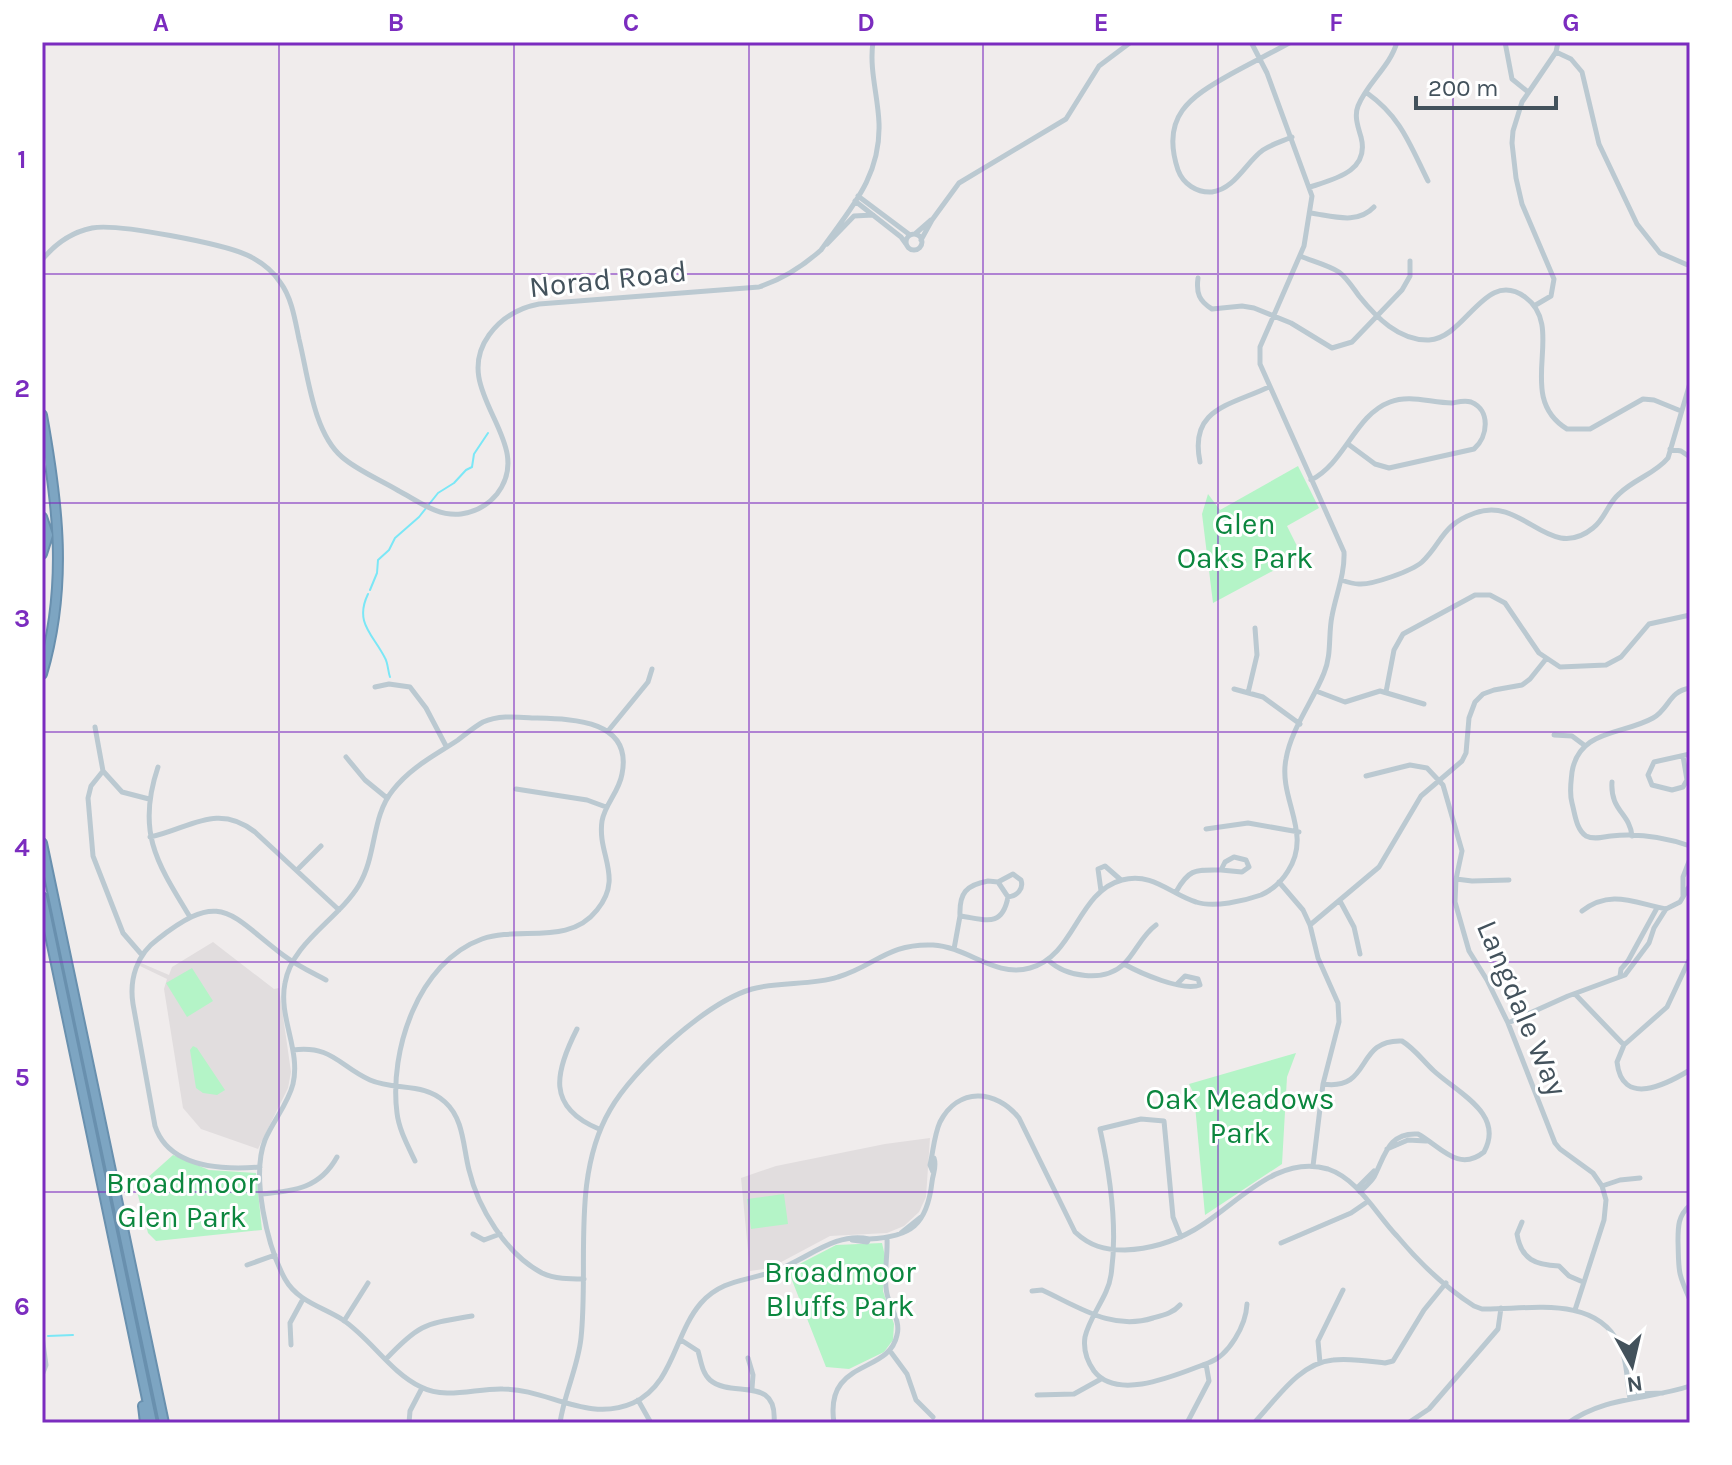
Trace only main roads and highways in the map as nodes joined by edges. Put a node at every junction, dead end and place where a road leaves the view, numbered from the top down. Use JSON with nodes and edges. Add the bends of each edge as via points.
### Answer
{"nodes":[{"id":1,"x":42,"y":415,"type":"edge"},
{"id":2,"x":42,"y":427,"type":"edge"},
{"id":3,"x":42,"y":471,"type":"edge"},
{"id":4,"x":42,"y":517,"type":"edge"},
{"id":5,"x":42,"y":554,"type":"edge"},
{"id":6,"x":42,"y":674,"type":"edge"},
{"id":7,"x":42,"y":843,"type":"edge"},
{"id":8,"x":42,"y":897,"type":"edge"},
{"id":9,"x":138,"y":1358,"type":"junction"},
{"id":10,"x":145,"y":1423,"type":"edge"},
{"id":11,"x":152,"y":1423,"type":"edge"},
{"id":12,"x":166,"y":1423,"type":"edge"}],
"edges":[{"from":1,"to":6,"type":"highway","via":[[60,567],[56,618]]},
{"from":2,"to":3,"type":"main road"},
{"from":4,"to":5,"type":"highway","via":[[48,535]]},
{"from":7,"to":12,"type":"highway"},
{"from":8,"to":9,"type":"highway"},
{"from":9,"to":10,"type":"highway"},
{"from":9,"to":11,"type":"highway"}]}
